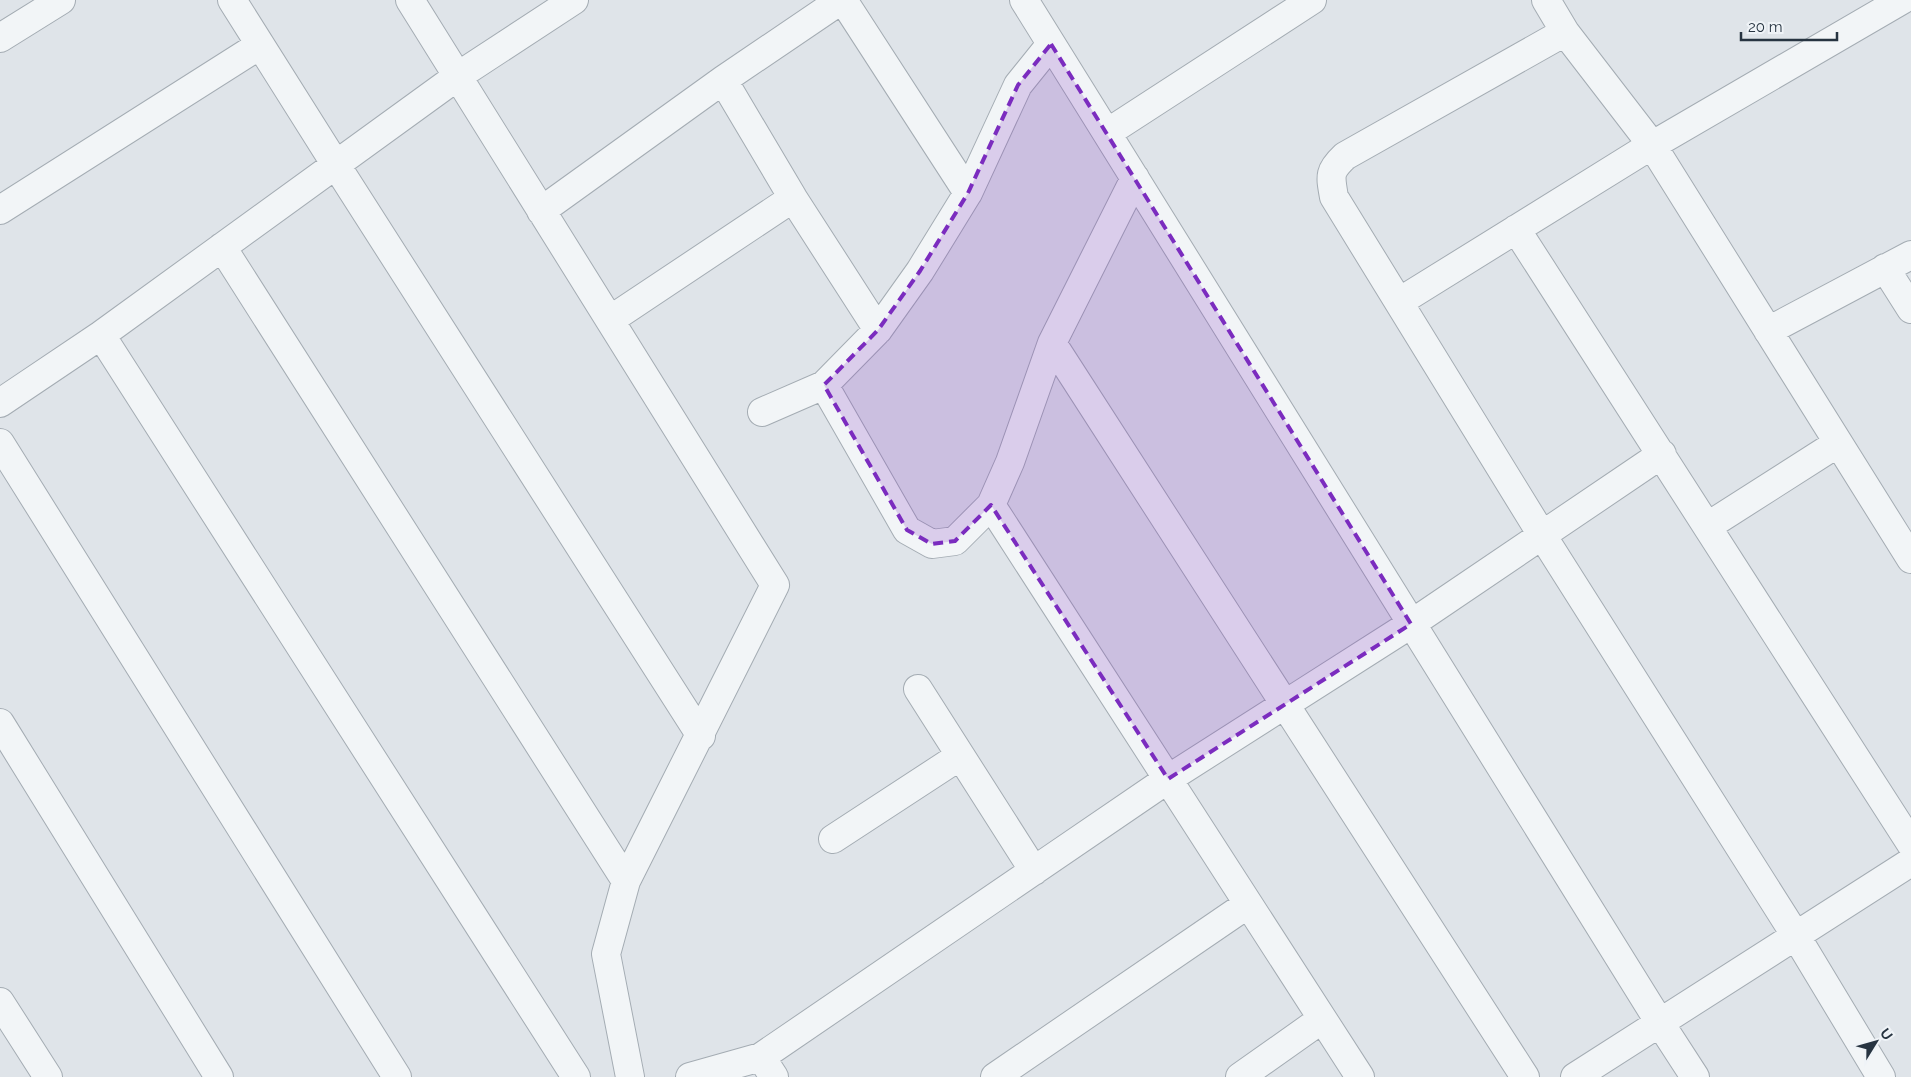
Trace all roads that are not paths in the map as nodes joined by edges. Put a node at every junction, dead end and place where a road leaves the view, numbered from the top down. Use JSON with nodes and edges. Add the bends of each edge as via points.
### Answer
{"nodes":[{"id":1,"x":61,"y":0,"type":"edge"},
{"id":2,"x":232,"y":0,"type":"edge"},
{"id":3,"x":410,"y":0,"type":"edge"},
{"id":4,"x":574,"y":0,"type":"edge"},
{"id":5,"x":842,"y":0,"type":"edge"},
{"id":6,"x":1024,"y":0,"type":"edge"},
{"id":7,"x":1312,"y":0,"type":"edge"},
{"id":8,"x":1546,"y":0,"type":"edge"},
{"id":9,"x":1902,"y":0,"type":"edge"},
{"id":10,"x":1565,"y":32,"type":"junction"},
{"id":11,"x":0,"y":38,"type":"edge"},
{"id":12,"x":1051,"y":44,"type":"junction"},
{"id":13,"x":260,"y":45,"type":"junction"},
{"id":14,"x":458,"y":76,"type":"junction"},
{"id":15,"x":723,"y":80,"type":"junction"},
{"id":16,"x":1107,"y":133,"type":"junction"},
{"id":17,"x":1652,"y":145,"type":"junction"},
{"id":18,"x":336,"y":166,"type":"junction"},
{"id":19,"x":1135,"y":178,"type":"junction"},
{"id":20,"x":968,"y":193,"type":"junction"},
{"id":21,"x":793,"y":198,"type":"junction"},
{"id":22,"x":0,"y":210,"type":"edge"},
{"id":23,"x":542,"y":211,"type":"junction"},
{"id":24,"x":1516,"y":229,"type":"junction"},
{"id":25,"x":222,"y":247,"type":"junction"},
{"id":26,"x":1911,"y":255,"type":"edge"},
{"id":27,"x":1886,"y":268,"type":"junction"},
{"id":28,"x":1399,"y":302,"type":"junction"},
{"id":29,"x":1911,"y":309,"type":"edge"},
{"id":30,"x":610,"y":320,"type":"junction"},
{"id":31,"x":878,"y":330,"type":"junction"},
{"id":32,"x":1768,"y":331,"type":"junction"},
{"id":33,"x":101,"y":335,"type":"junction"},
{"id":34,"x":1052,"y":343,"type":"junction"},
{"id":35,"x":824,"y":385,"type":"junction"},
{"id":36,"x":0,"y":403,"type":"edge"},
{"id":37,"x":762,"y":412,"type":"dead end"},
{"id":38,"x":1838,"y":442,"type":"junction"},
{"id":39,"x":0,"y":443,"type":"edge"},
{"id":40,"x":1662,"y":454,"type":"junction"},
{"id":41,"x":991,"y":505,"type":"junction"},
{"id":42,"x":1708,"y":526,"type":"junction"},
{"id":43,"x":1542,"y":535,"type":"junction"},
{"id":44,"x":1911,"y":558,"type":"edge"},
{"id":45,"x":1411,"y":624,"type":"junction"},
{"id":46,"x":918,"y":689,"type":"dead end"},
{"id":47,"x":1285,"y":706,"type":"junction"},
{"id":48,"x":0,"y":723,"type":"edge"},
{"id":49,"x":700,"y":736,"type":"junction"},
{"id":50,"x":960,"y":756,"type":"junction"},
{"id":51,"x":1168,"y":779,"type":"junction"},
{"id":52,"x":833,"y":839,"type":"dead end"},
{"id":53,"x":1911,"y":844,"type":"edge"},
{"id":54,"x":1911,"y":862,"type":"edge"},
{"id":55,"x":1034,"y":871,"type":"junction"},
{"id":56,"x":626,"y":881,"type":"junction"},
{"id":57,"x":1248,"y":904,"type":"junction"},
{"id":58,"x":1796,"y":936,"type":"junction"},
{"id":59,"x":0,"y":1002,"type":"edge"},
{"id":60,"x":1322,"y":1019,"type":"junction"},
{"id":61,"x":1660,"y":1023,"type":"junction"},
{"id":62,"x":768,"y":1067,"type":"edge"},
{"id":63,"x":48,"y":1077,"type":"edge"},
{"id":64,"x":218,"y":1077,"type":"edge"},
{"id":65,"x":397,"y":1077,"type":"edge"},
{"id":66,"x":576,"y":1077,"type":"edge"},
{"id":67,"x":630,"y":1077,"type":"edge"},
{"id":68,"x":690,"y":1077,"type":"edge"},
{"id":69,"x":995,"y":1077,"type":"edge"},
{"id":70,"x":1240,"y":1077,"type":"edge"},
{"id":71,"x":1360,"y":1077,"type":"edge"},
{"id":72,"x":1525,"y":1077,"type":"edge"},
{"id":73,"x":1575,"y":1077,"type":"edge"},
{"id":74,"x":1695,"y":1077,"type":"edge"},
{"id":75,"x":1881,"y":1077,"type":"edge"}],
"edges":[{"from":1,"to":11,"type":"street"},
{"from":2,"to":13,"type":"street"},
{"from":3,"to":14,"type":"street"},
{"from":4,"to":14,"type":"street"},
{"from":5,"to":15,"type":"street"},
{"from":5,"to":20,"type":"street"},
{"from":6,"to":12,"type":"street"},
{"from":7,"to":16,"type":"street"},
{"from":8,"to":10,"type":"street"},
{"from":9,"to":17,"type":"street"},
{"from":10,"to":17,"type":"street"},
{"from":10,"to":28,"type":"street","via":[[1345,156],[1334,166],[1330,177],[1334,196]]},
{"from":12,"to":16,"type":"street"},
{"from":12,"to":20,"type":"street","via":[[1018,85]]},
{"from":13,"to":18,"type":"street"},
{"from":13,"to":22,"type":"street"},
{"from":14,"to":18,"type":"street"},
{"from":14,"to":23,"type":"street"},
{"from":15,"to":21,"type":"street"},
{"from":15,"to":23,"type":"street"},
{"from":16,"to":19,"type":"street"},
{"from":17,"to":24,"type":"street"},
{"from":17,"to":32,"type":"street"},
{"from":18,"to":25,"type":"street"},
{"from":18,"to":49,"type":"street"},
{"from":19,"to":34,"type":"street"},
{"from":19,"to":45,"type":"street"},
{"from":20,"to":31,"type":"street"},
{"from":21,"to":30,"type":"street"},
{"from":21,"to":31,"type":"street"},
{"from":23,"to":30,"type":"street"},
{"from":24,"to":28,"type":"street"},
{"from":24,"to":40,"type":"street"},
{"from":25,"to":33,"type":"street"},
{"from":25,"to":56,"type":"street"},
{"from":26,"to":27,"type":"street"},
{"from":27,"to":29,"type":"street"},
{"from":27,"to":32,"type":"street"},
{"from":28,"to":43,"type":"street"},
{"from":30,"to":49,"type":"street","via":[[775,585]]},
{"from":31,"to":35,"type":"street"},
{"from":32,"to":38,"type":"street"},
{"from":33,"to":36,"type":"street"},
{"from":33,"to":66,"type":"street"},
{"from":34,"to":41,"type":"street","via":[[1010,462]]},
{"from":34,"to":47,"type":"street"},
{"from":35,"to":37,"type":"street"},
{"from":35,"to":41,"type":"street","via":[[908,530],[932,544],[955,541]]},
{"from":38,"to":42,"type":"street"},
{"from":38,"to":44,"type":"street"},
{"from":39,"to":65,"type":"street"},
{"from":40,"to":42,"type":"street"},
{"from":40,"to":43,"type":"street"},
{"from":41,"to":51,"type":"street"},
{"from":42,"to":53,"type":"street"},
{"from":43,"to":45,"type":"street"},
{"from":43,"to":58,"type":"street"},
{"from":45,"to":47,"type":"street"},
{"from":45,"to":61,"type":"street"},
{"from":46,"to":50,"type":"street"},
{"from":47,"to":51,"type":"street"},
{"from":47,"to":72,"type":"street"},
{"from":48,"to":64,"type":"street"},
{"from":49,"to":56,"type":"street"},
{"from":50,"to":52,"type":"street"},
{"from":50,"to":55,"type":"street"},
{"from":51,"to":55,"type":"street"},
{"from":51,"to":57,"type":"street"},
{"from":54,"to":58,"type":"street"},
{"from":55,"to":62,"type":"street"},
{"from":56,"to":67,"type":"street","via":[[606,954]]},
{"from":57,"to":60,"type":"street"},
{"from":57,"to":69,"type":"street"},
{"from":58,"to":61,"type":"street"},
{"from":58,"to":75,"type":"street"},
{"from":59,"to":63,"type":"street"},
{"from":60,"to":70,"type":"street"},
{"from":60,"to":71,"type":"street"},
{"from":61,"to":73,"type":"street"},
{"from":61,"to":74,"type":"street"},
{"from":62,"to":68,"type":"street"}]}
